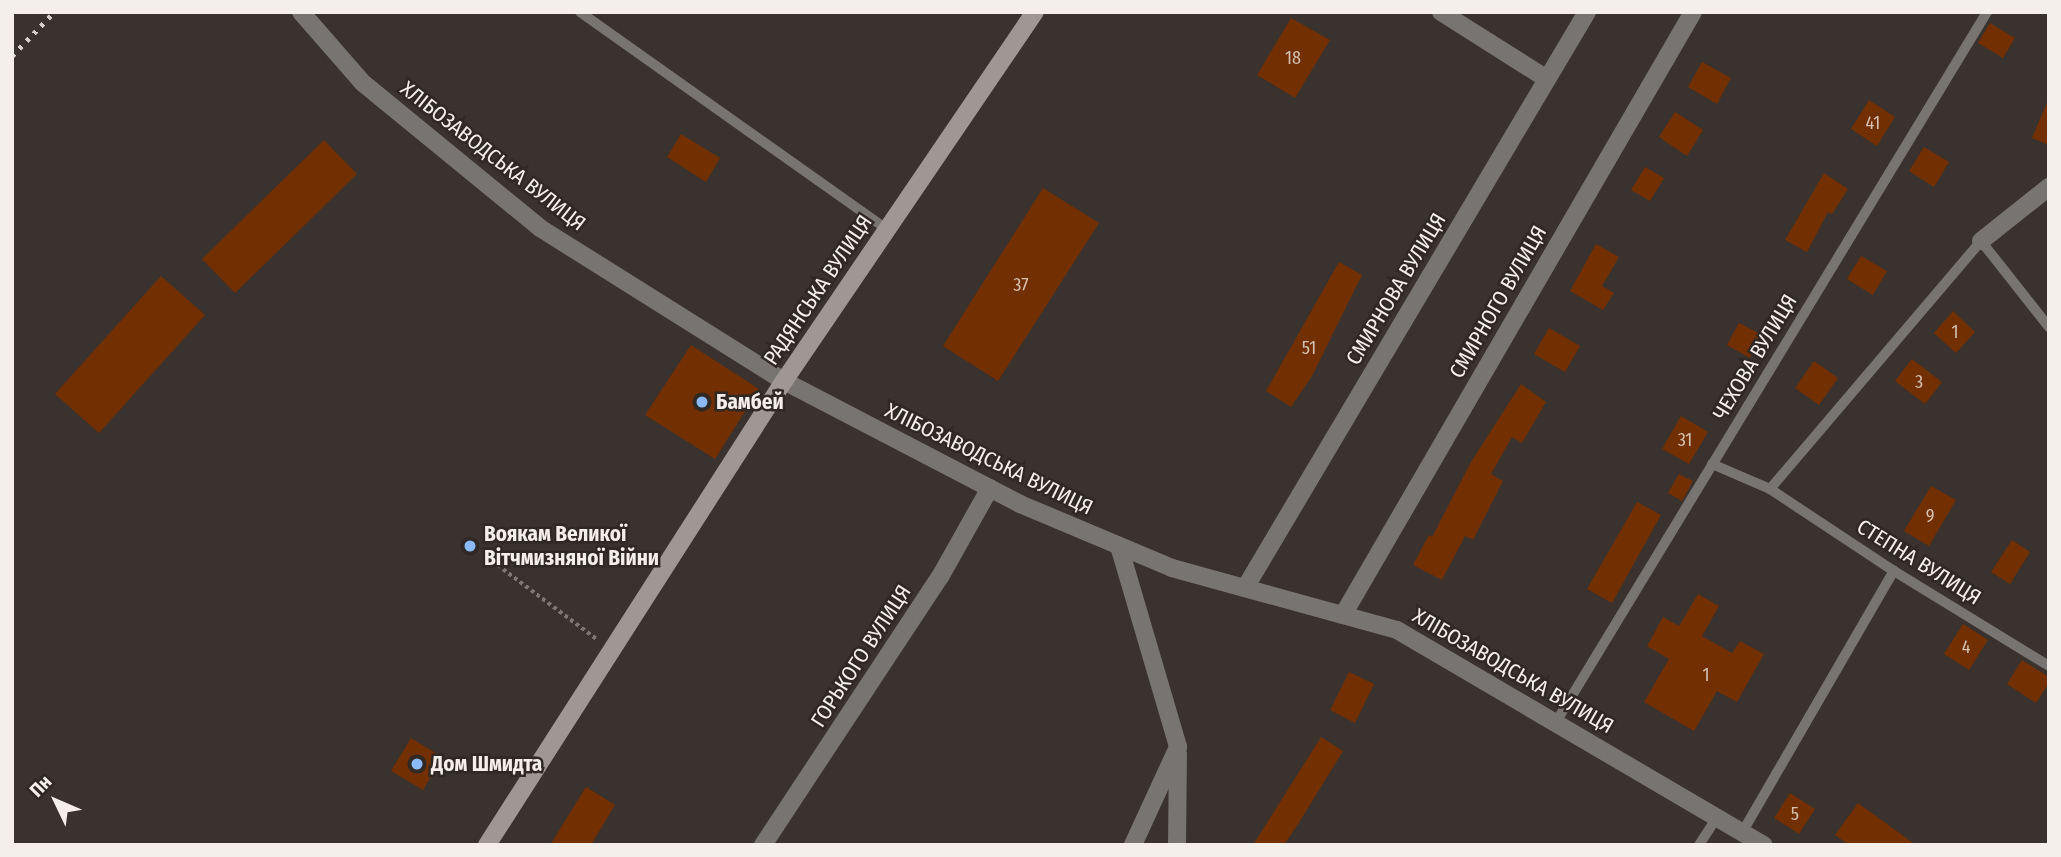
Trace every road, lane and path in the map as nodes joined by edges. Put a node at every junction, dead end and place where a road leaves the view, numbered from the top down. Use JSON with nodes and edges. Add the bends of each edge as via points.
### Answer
{"nodes":[{"id":1,"x":301,"y":12,"type":"edge"},
{"id":2,"x":580,"y":12,"type":"edge"},
{"id":3,"x":1035,"y":12,"type":"edge"},
{"id":4,"x":1441,"y":12,"type":"edge"},
{"id":5,"x":1587,"y":12,"type":"edge"},
{"id":6,"x":1693,"y":12,"type":"edge"},
{"id":7,"x":1986,"y":12,"type":"edge"},
{"id":8,"x":1547,"y":79,"type":"junction"},
{"id":9,"x":2049,"y":187,"type":"edge"},
{"id":10,"x":887,"y":229,"type":"junction"},
{"id":11,"x":1981,"y":241,"type":"junction"},
{"id":12,"x":2049,"y":327,"type":"edge"},
{"id":13,"x":784,"y":381,"type":"junction"},
{"id":14,"x":1713,"y":464,"type":"junction"},
{"id":15,"x":990,"y":488,"type":"junction"},
{"id":16,"x":1770,"y":489,"type":"junction"},
{"id":17,"x":1119,"y":546,"type":"junction"},
{"id":18,"x":492,"y":561,"type":"dead end"},
{"id":19,"x":1894,"y":571,"type":"junction"},
{"id":20,"x":1245,"y":588,"type":"junction"},
{"id":21,"x":1343,"y":615,"type":"junction"},
{"id":22,"x":610,"y":649,"type":"junction"},
{"id":23,"x":2049,"y":666,"type":"edge"},
{"id":24,"x":1556,"y":722,"type":"junction"},
{"id":25,"x":1178,"y":747,"type":"junction"},
{"id":26,"x":1718,"y":816,"type":"junction"},
{"id":27,"x":1744,"y":831,"type":"junction"},
{"id":28,"x":487,"y":845,"type":"edge"},
{"id":29,"x":763,"y":845,"type":"edge"},
{"id":30,"x":1133,"y":845,"type":"edge"},
{"id":31,"x":1177,"y":845,"type":"edge"},
{"id":32,"x":1699,"y":845,"type":"edge"},
{"id":33,"x":1764,"y":845,"type":"edge"}],
"edges":[{"from":1,"to":13,"type":"street","name":"ХЛІБОЗАВОДСЬКА ВУЛИЦЯ","via":[[363,83],[540,228]]},
{"from":2,"to":10,"type":"lane"},
{"from":3,"to":10,"type":"street","name":"РАДЯНСЬКА ВУЛИЦЯ"},
{"from":4,"to":8,"type":"street"},
{"from":5,"to":8,"type":"street","name":"СМИРНОВА ВУЛИЦЯ"},
{"from":6,"to":21,"type":"street","name":"СМИРНОГО ВУЛИЦЯ"},
{"from":7,"to":14,"type":"lane","name":"ЧЕХОВА ВУЛИЦЯ"},
{"from":8,"to":20,"type":"street","name":"СМИРНОВА ВУЛИЦЯ"},
{"from":9,"to":11,"type":"street"},
{"from":10,"to":13,"type":"street","name":"РАДЯНСЬКА ВУЛИЦЯ"},
{"from":11,"to":12,"type":"lane"},
{"from":11,"to":16,"type":"lane"},
{"from":13,"to":15,"type":"street","name":"ХЛІБОЗАВОДСЬКА ВУЛИЦЯ"},
{"from":13,"to":22,"type":"street","name":"РАДЯНСЬКА ВУЛИЦЯ"},
{"from":14,"to":16,"type":"lane","name":"СТЕПНА ВУЛИЦЯ"},
{"from":14,"to":24,"type":"lane","name":"ЧЕХОВА ВУЛИЦЯ"},
{"from":15,"to":17,"type":"street","name":"ХЛІБОЗАВОДСЬКА ВУЛИЦЯ"},
{"from":15,"to":29,"type":"street","name":"ГОРЬКОГО ВУЛИЦЯ","via":[[940,577]]},
{"from":16,"to":19,"type":"lane","name":"СТЕПНА ВУЛИЦЯ"},
{"from":17,"to":20,"type":"street","name":"ХЛІБОЗАВОДСЬКА ВУЛИЦЯ","via":[[1172,568]]},
{"from":17,"to":25,"type":"street"},
{"from":18,"to":22,"type":"path"},
{"from":19,"to":23,"type":"lane","name":"СТЕПНА ВУЛИЦЯ"},
{"from":19,"to":27,"type":"lane"},
{"from":20,"to":21,"type":"street","name":"ХЛІБОЗАВОДСЬКА ВУЛИЦЯ"},
{"from":21,"to":24,"type":"street","name":"ХЛІБОЗАВОДСЬКА ВУЛИЦЯ","via":[[1397,630]]},
{"from":22,"to":28,"type":"street","name":"РАДЯНСЬКА ВУЛИЦЯ"},
{"from":24,"to":26,"type":"street","name":"ХЛІБОЗАВОДСЬКА ВУЛИЦЯ"},
{"from":25,"to":30,"type":"street"},
{"from":25,"to":31,"type":"street"},
{"from":26,"to":27,"type":"street","name":"ХЛІБОЗАВОДСЬКА ВУЛИЦЯ"},
{"from":26,"to":32,"type":"lane"},
{"from":27,"to":33,"type":"street","name":"ХЛІБОЗАВОДСЬКА ВУЛИЦЯ"}]}
